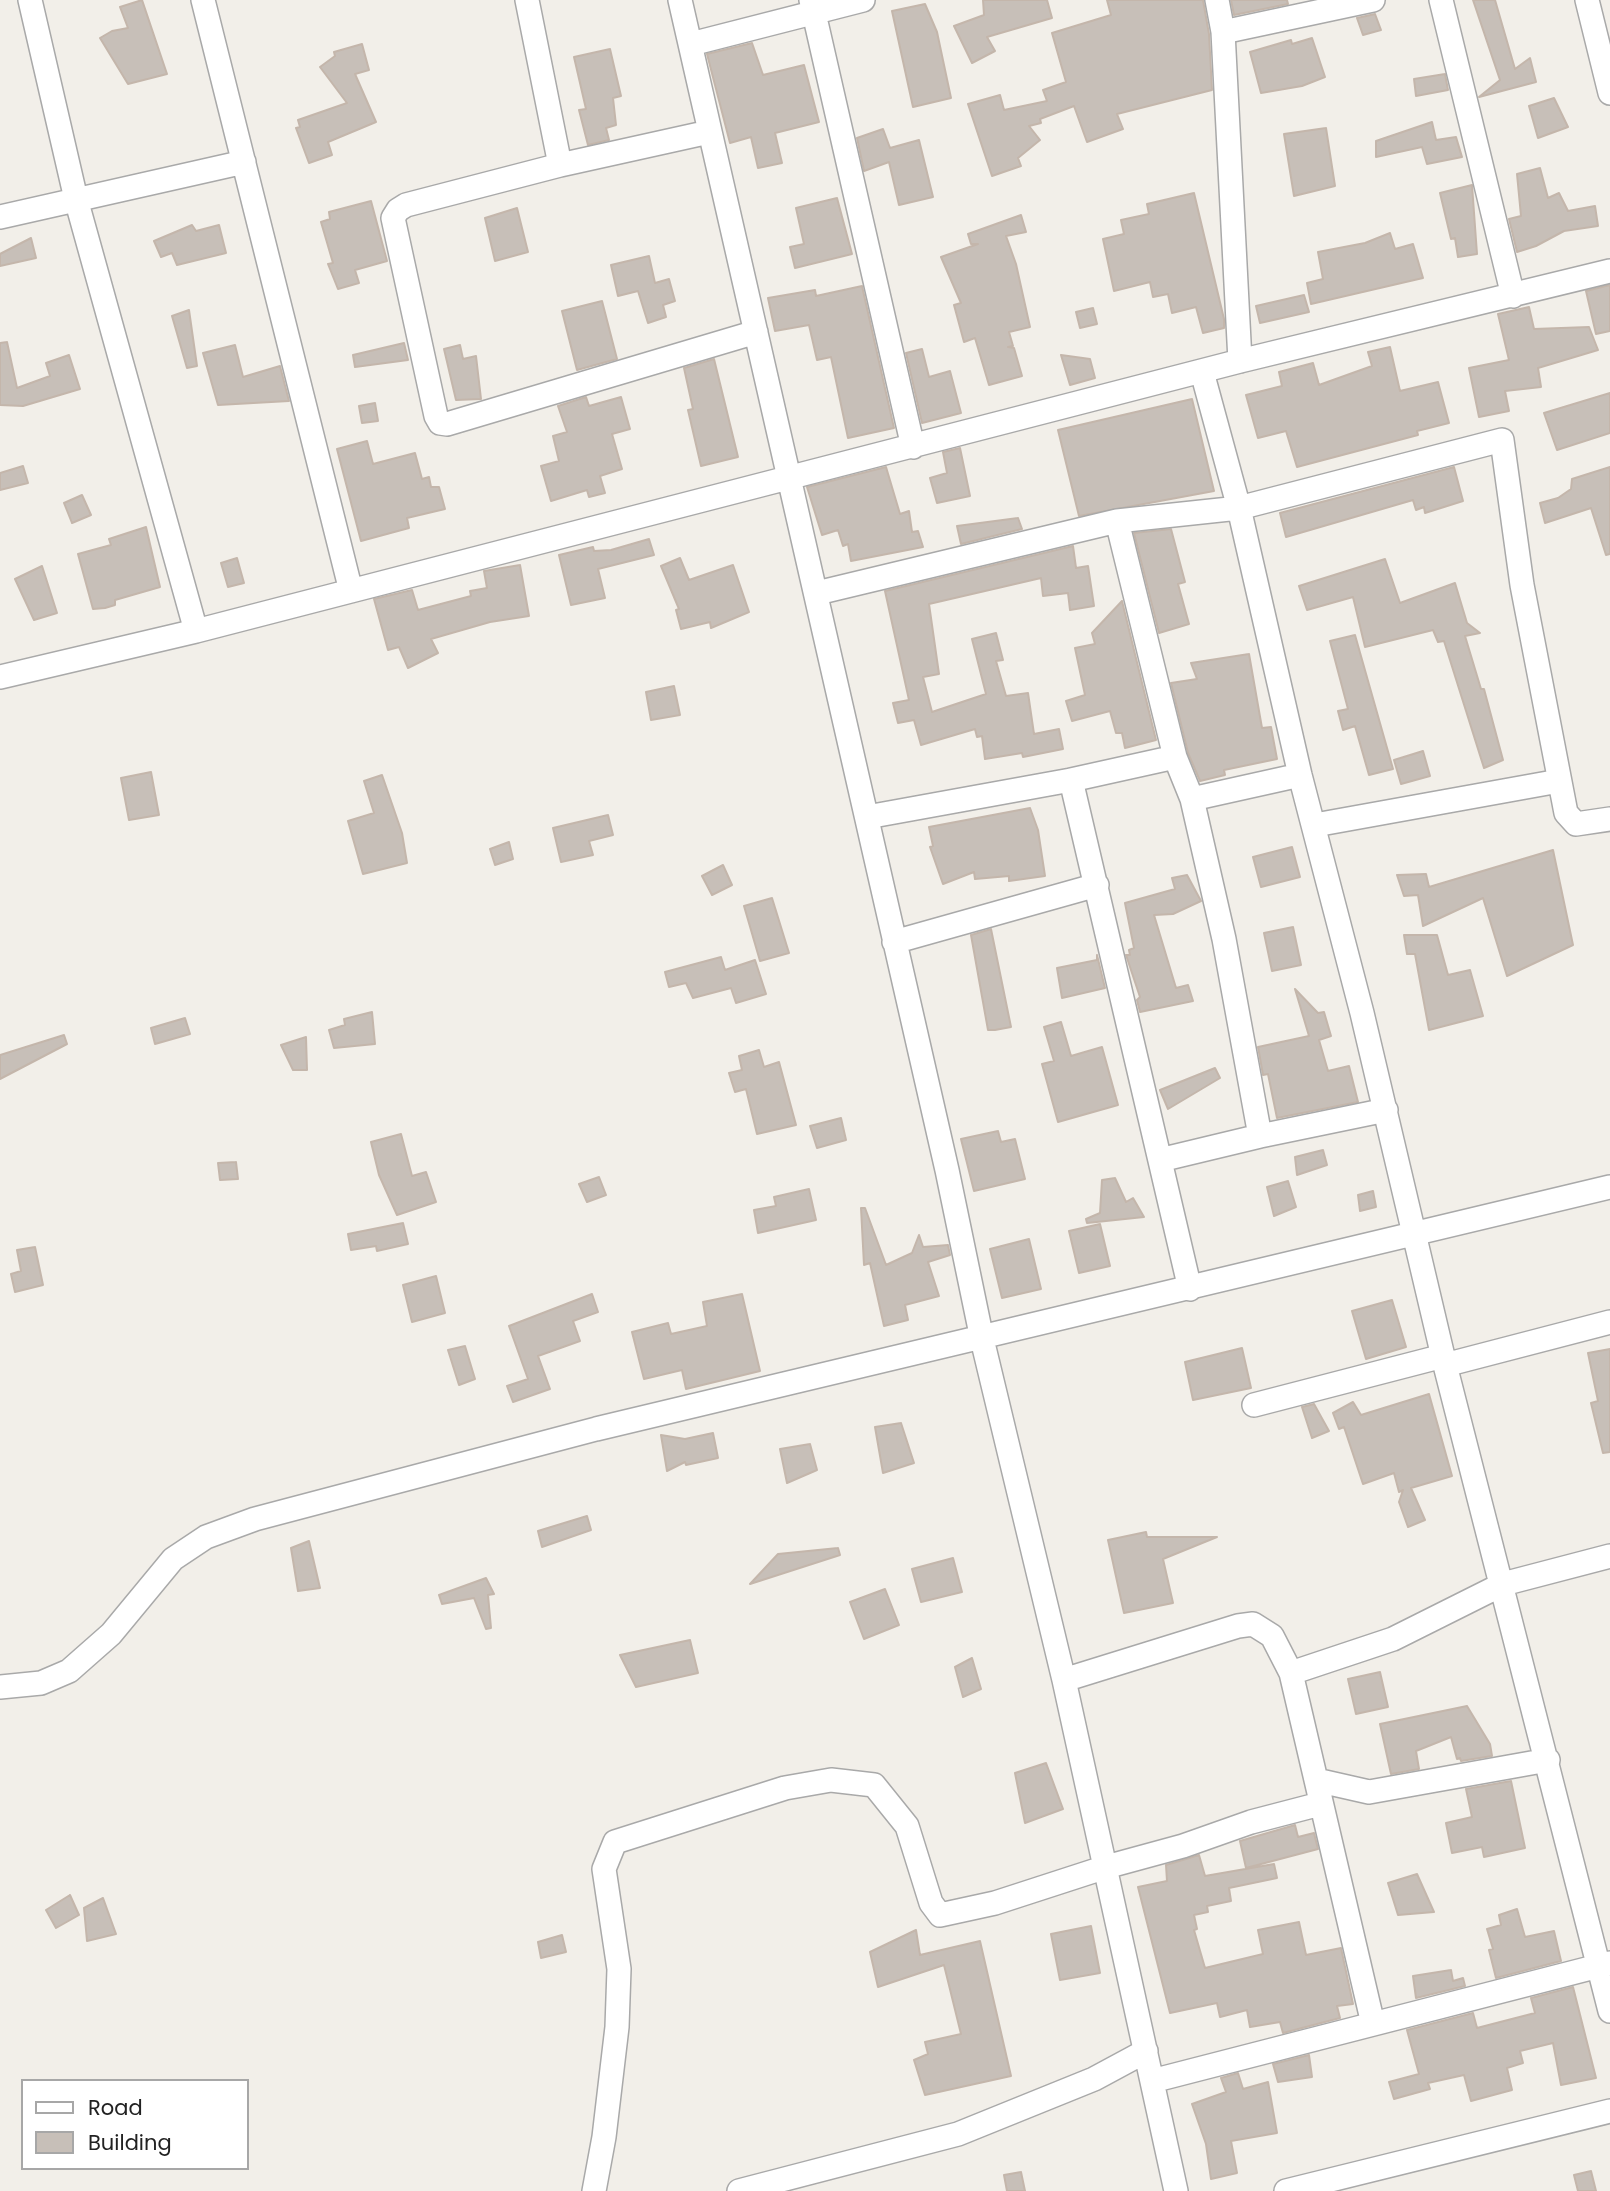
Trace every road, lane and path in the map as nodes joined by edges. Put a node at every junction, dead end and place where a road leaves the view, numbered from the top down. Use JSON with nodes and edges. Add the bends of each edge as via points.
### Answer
{"nodes":[{"id":1,"x":30,"y":0,"type":"edge"},
{"id":2,"x":203,"y":0,"type":"edge"},
{"id":3,"x":527,"y":0,"type":"edge"},
{"id":4,"x":680,"y":0,"type":"edge"},
{"id":5,"x":863,"y":0,"type":"edge"},
{"id":6,"x":1217,"y":0,"type":"edge"},
{"id":7,"x":1373,"y":0,"type":"edge"},
{"id":8,"x":1441,"y":0,"type":"edge"},
{"id":9,"x":1587,"y":0,"type":"edge"},
{"id":10,"x":812,"y":6,"type":"edge"},
{"id":11,"x":1223,"y":32,"type":"junction"},
{"id":12,"x":691,"y":44,"type":"junction"},
{"id":13,"x":1610,"y":93,"type":"edge"},
{"id":14,"x":709,"y":132,"type":"junction"},
{"id":15,"x":244,"y":162,"type":"junction"},
{"id":16,"x":559,"y":165,"type":"junction"},
{"id":17,"x":76,"y":199,"type":"junction"},
{"id":18,"x":0,"y":217,"type":"edge"},
{"id":19,"x":1610,"y":271,"type":"edge"},
{"id":20,"x":1513,"y":296,"type":"junction"},
{"id":21,"x":756,"y":332,"type":"junction"},
{"id":22,"x":1240,"y":361,"type":"junction"},
{"id":23,"x":1202,"y":372,"type":"junction"},
{"id":24,"x":913,"y":447,"type":"junction"},
{"id":25,"x":789,"y":479,"type":"junction"},
{"id":26,"x":1239,"y":508,"type":"junction"},
{"id":27,"x":1117,"y":522,"type":"junction"},
{"id":28,"x":351,"y":591,"type":"junction"},
{"id":29,"x":817,"y":593,"type":"junction"},
{"id":30,"x":196,"y":631,"type":"junction"},
{"id":31,"x":0,"y":677,"type":"edge"},
{"id":32,"x":1175,"y":757,"type":"junction"},
{"id":33,"x":1300,"y":775,"type":"junction"},
{"id":34,"x":1071,"y":780,"type":"junction"},
{"id":35,"x":1559,"y":781,"type":"junction"},
{"id":36,"x":1192,"y":799,"type":"junction"},
{"id":37,"x":867,"y":817,"type":"junction"},
{"id":38,"x":1610,"y":819,"type":"edge"},
{"id":39,"x":1315,"y":825,"type":"junction"},
{"id":40,"x":1097,"y":885,"type":"junction"},
{"id":41,"x":894,"y":942,"type":"junction"},
{"id":42,"x":1386,"y":1110,"type":"junction"},
{"id":43,"x":1260,"y":1136,"type":"junction"},
{"id":44,"x":1160,"y":1160,"type":"junction"},
{"id":45,"x":1610,"y":1187,"type":"edge"},
{"id":46,"x":1415,"y":1236,"type":"junction"},
{"id":47,"x":1190,"y":1289,"type":"junction"},
{"id":48,"x":1610,"y":1322,"type":"edge"},
{"id":49,"x":982,"y":1339,"type":"junction"},
{"id":50,"x":1444,"y":1360,"type":"junction"},
{"id":51,"x":1254,"y":1405,"type":"dead end"},
{"id":52,"x":1610,"y":1556,"type":"edge"},
{"id":53,"x":1503,"y":1584,"type":"junction"},
{"id":54,"x":1291,"y":1673,"type":"junction"},
{"id":55,"x":1064,"y":1680,"type":"junction"},
{"id":56,"x":0,"y":1688,"type":"edge"},
{"id":57,"x":1548,"y":1760,"type":"junction"},
{"id":58,"x":1316,"y":1780,"type":"junction"},
{"id":59,"x":1320,"y":1804,"type":"junction"},
{"id":60,"x":1106,"y":1867,"type":"junction"},
{"id":61,"x":1604,"y":1964,"type":"edge"},
{"id":62,"x":1610,"y":2011,"type":"edge"},
{"id":63,"x":1373,"y":2024,"type":"junction"},
{"id":64,"x":1146,"y":2051,"type":"junction"},
{"id":65,"x":1152,"y":2081,"type":"junction"},
{"id":66,"x":1610,"y":2111,"type":"edge"},
{"id":67,"x":1319,"y":2188,"type":"edge"},
{"id":68,"x":594,"y":2191,"type":"edge"},
{"id":69,"x":740,"y":2191,"type":"edge"},
{"id":70,"x":1176,"y":2191,"type":"edge"},
{"id":71,"x":1286,"y":2191,"type":"edge"}],
"edges":[{"from":1,"to":17,"type":"street"},
{"from":2,"to":15,"type":"street"},
{"from":3,"to":16,"type":"street"},
{"from":4,"to":12,"type":"street"},
{"from":5,"to":10,"type":"street"},
{"from":6,"to":11,"type":"street"},
{"from":7,"to":11,"type":"street"},
{"from":8,"to":20,"type":"street"},
{"from":9,"to":13,"type":"street"},
{"from":10,"to":12,"type":"street"},
{"from":10,"to":24,"type":"street"},
{"from":11,"to":22,"type":"street"},
{"from":12,"to":14,"type":"street"},
{"from":14,"to":16,"type":"street"},
{"from":14,"to":21,"type":"street"},
{"from":15,"to":17,"type":"street"},
{"from":15,"to":28,"type":"street"},
{"from":16,"to":21,"type":"street","via":[[406,205],[393,218],[440,423],[447,425]]},
{"from":17,"to":18,"type":"street"},
{"from":17,"to":30,"type":"street"},
{"from":19,"to":20,"type":"street"},
{"from":20,"to":22,"type":"street"},
{"from":21,"to":25,"type":"street"},
{"from":22,"to":23,"type":"street"},
{"from":23,"to":24,"type":"street"},
{"from":23,"to":26,"type":"street"},
{"from":24,"to":25,"type":"street"},
{"from":25,"to":28,"type":"street"},
{"from":25,"to":29,"type":"street"},
{"from":26,"to":27,"type":"street"},
{"from":26,"to":33,"type":"street"},
{"from":26,"to":35,"type":"street","via":[[1502,440],[1522,585]]},
{"from":27,"to":29,"type":"street"},
{"from":27,"to":32,"type":"street"},
{"from":28,"to":30,"type":"street"},
{"from":29,"to":37,"type":"street"},
{"from":30,"to":31,"type":"street"},
{"from":32,"to":34,"type":"street"},
{"from":32,"to":36,"type":"street"},
{"from":33,"to":36,"type":"street"},
{"from":33,"to":39,"type":"street"},
{"from":34,"to":37,"type":"street"},
{"from":34,"to":40,"type":"street"},
{"from":35,"to":38,"type":"street","via":[[1569,819],[1585,825]]},
{"from":35,"to":39,"type":"street"},
{"from":36,"to":43,"type":"street","via":[[1224,939]]},
{"from":37,"to":41,"type":"street"},
{"from":39,"to":42,"type":"street"},
{"from":40,"to":41,"type":"street"},
{"from":40,"to":44,"type":"street"},
{"from":41,"to":49,"type":"street"},
{"from":42,"to":43,"type":"street"},
{"from":42,"to":46,"type":"street"},
{"from":43,"to":44,"type":"street"},
{"from":44,"to":47,"type":"street"},
{"from":45,"to":46,"type":"street"},
{"from":46,"to":47,"type":"street"},
{"from":46,"to":50,"type":"street"},
{"from":47,"to":49,"type":"street"},
{"from":48,"to":50,"type":"street"},
{"from":49,"to":55,"type":"street"},
{"from":49,"to":56,"type":"street","via":[[596,1429],[255,1518],[206,1536],[173,1559],[111,1634],[69,1671],[41,1683]]},
{"from":50,"to":51,"type":"street"},
{"from":50,"to":53,"type":"street"},
{"from":52,"to":53,"type":"street"},
{"from":53,"to":54,"type":"street","via":[[1394,1639]]},
{"from":53,"to":57,"type":"street"},
{"from":54,"to":55,"type":"street","via":[[1272,1636],[1253,1624]]},
{"from":54,"to":58,"type":"street"},
{"from":55,"to":60,"type":"street"},
{"from":57,"to":58,"type":"street","via":[[1369,1792]]},
{"from":57,"to":61,"type":"street"},
{"from":58,"to":59,"type":"street"},
{"from":59,"to":60,"type":"street"},
{"from":59,"to":63,"type":"street"},
{"from":60,"to":64,"type":"street"},
{"from":60,"to":68,"type":"street","via":[[995,1903],[940,1915],[931,1903],[907,1826],[874,1785],[831,1780],[785,1788],[615,1842],[604,1869],[619,1969],[617,2027]]},
{"from":61,"to":62,"type":"street"},
{"from":61,"to":63,"type":"street"},
{"from":63,"to":65,"type":"street"},
{"from":64,"to":65,"type":"street"},
{"from":64,"to":69,"type":"street","via":[[1094,2080],[958,2134]]},
{"from":65,"to":70,"type":"street"},
{"from":66,"to":67,"type":"street"},
{"from":67,"to":71,"type":"street"}]}
